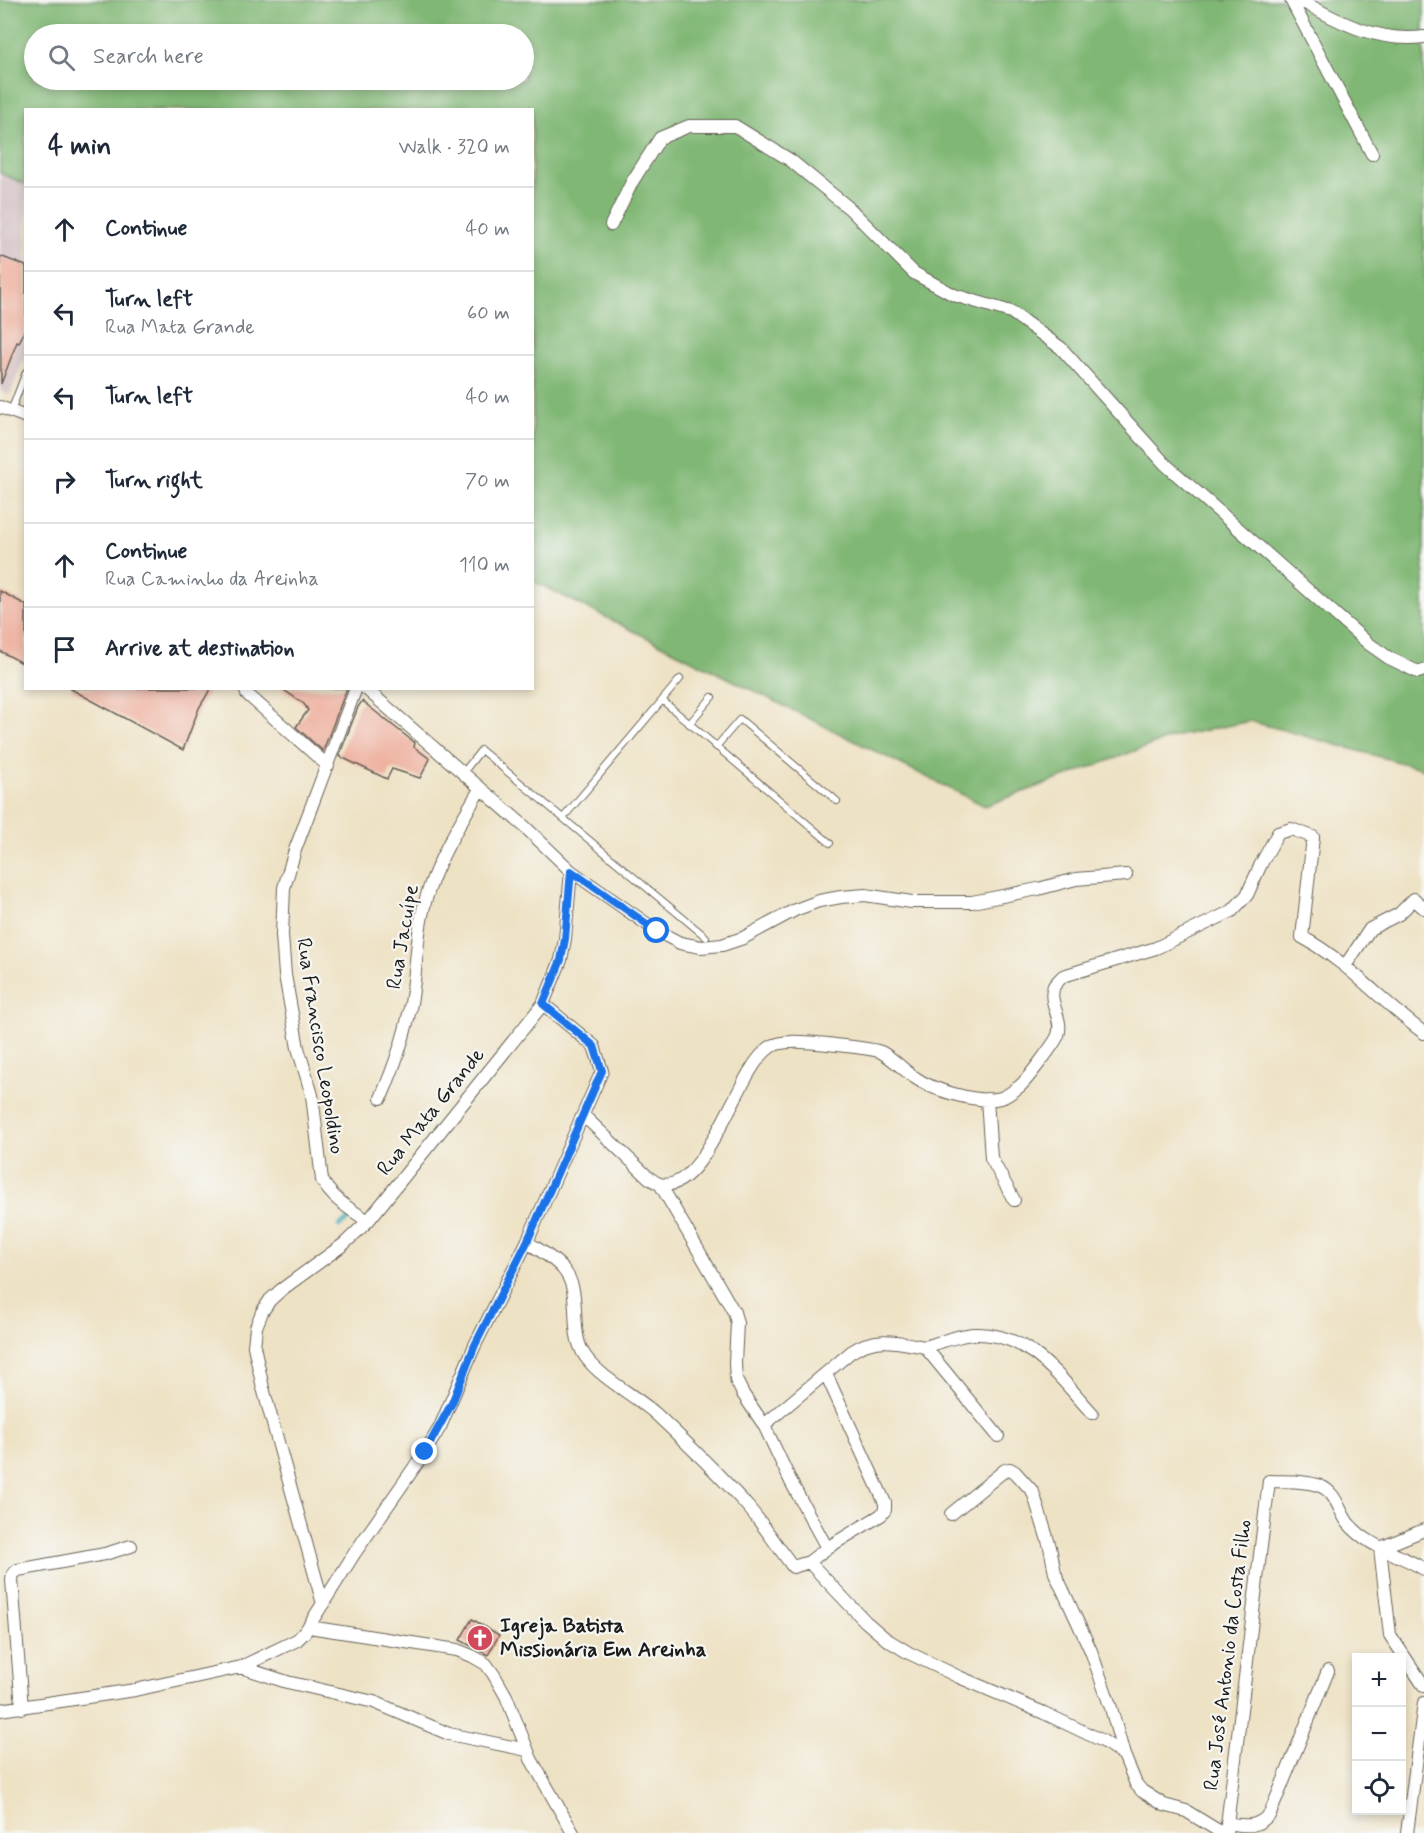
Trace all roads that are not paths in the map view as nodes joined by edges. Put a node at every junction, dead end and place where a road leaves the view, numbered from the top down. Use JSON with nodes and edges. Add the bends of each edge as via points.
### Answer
{"nodes":[{"id":1,"x":1291,"y":0,"type":"edge"},
{"id":2,"x":1300,"y":0,"type":"edge"},
{"id":3,"x":1424,"y":37,"type":"edge"},
{"id":4,"x":1372,"y":154,"type":"dead end"},
{"id":5,"x":611,"y":225,"type":"dead end"},
{"id":6,"x":24,"y":376,"type":"edge"},
{"id":7,"x":5,"y":409,"type":"edge"},
{"id":8,"x":24,"y":416,"type":"edge"},
{"id":9,"x":1424,"y":670,"type":"edge"},
{"id":10,"x":680,"y":679,"type":"dead end"},
{"id":11,"x":246,"y":690,"type":"edge"},
{"id":12,"x":355,"y":690,"type":"edge"},
{"id":13,"x":367,"y":690,"type":"edge"},
{"id":14,"x":712,"y":696,"type":"dead end"},
{"id":15,"x":663,"y":700,"type":"junction"},
{"id":16,"x":690,"y":724,"type":"junction"},
{"id":17,"x":716,"y":747,"type":"junction"},
{"id":18,"x":328,"y":766,"type":"junction"},
{"id":19,"x":463,"y":773,"type":"junction"},
{"id":20,"x":480,"y":789,"type":"junction"},
{"id":21,"x":837,"y":801,"type":"dead end"},
{"id":22,"x":563,"y":818,"type":"junction"},
{"id":23,"x":830,"y":843,"type":"dead end"},
{"id":24,"x":571,"y":871,"type":"junction"},
{"id":25,"x":1126,"y":875,"type":"dead end"},
{"id":26,"x":1424,"y":908,"type":"edge"},
{"id":27,"x":706,"y":937,"type":"dead end"},
{"id":28,"x":1345,"y":966,"type":"junction"},
{"id":29,"x":543,"y":1004,"type":"junction"},
{"id":30,"x":1424,"y":1033,"type":"edge"},
{"id":31,"x":381,"y":1098,"type":"dead end"},
{"id":32,"x":987,"y":1099,"type":"junction"},
{"id":33,"x":582,"y":1115,"type":"junction"},
{"id":34,"x":660,"y":1184,"type":"junction"},
{"id":35,"x":1014,"y":1200,"type":"dead end"},
{"id":36,"x":368,"y":1221,"type":"junction"},
{"id":37,"x":527,"y":1242,"type":"junction"},
{"id":38,"x":925,"y":1347,"type":"junction"},
{"id":39,"x":826,"y":1374,"type":"junction"},
{"id":40,"x":1092,"y":1413,"type":"dead end"},
{"id":41,"x":764,"y":1425,"type":"junction"},
{"id":42,"x":998,"y":1436,"type":"dead end"},
{"id":43,"x":951,"y":1514,"type":"dead end"},
{"id":44,"x":1424,"y":1530,"type":"edge"},
{"id":45,"x":131,"y":1546,"type":"dead end"},
{"id":46,"x":827,"y":1548,"type":"junction"},
{"id":47,"x":1380,"y":1548,"type":"junction"},
{"id":48,"x":809,"y":1562,"type":"junction"},
{"id":49,"x":1424,"y":1569,"type":"edge"},
{"id":50,"x":323,"y":1604,"type":"junction"},
{"id":51,"x":309,"y":1628,"type":"junction"},
{"id":52,"x":241,"y":1667,"type":"junction"},
{"id":53,"x":1328,"y":1671,"type":"dead end"},
{"id":54,"x":1424,"y":1686,"type":"edge"},
{"id":55,"x":1424,"y":1703,"type":"edge"},
{"id":56,"x":22,"y":1708,"type":"junction"},
{"id":57,"x":0,"y":1710,"type":"edge"},
{"id":58,"x":529,"y":1755,"type":"junction"},
{"id":59,"x":1124,"y":1755,"type":"junction"},
{"id":60,"x":1421,"y":1758,"type":"edge"},
{"id":61,"x":1225,"y":1830,"type":"edge"},
{"id":62,"x":573,"y":1833,"type":"edge"},
{"id":63,"x":1407,"y":1833,"type":"edge"}],
"edges":[{"from":1,"to":4,"type":"street"},
{"from":2,"to":3,"type":"street","via":[[1369,33]]},
{"from":5,"to":9,"type":"street","via":[[660,138],[688,126],[735,126],[790,160],[849,208],[914,273],[954,295],[1011,312],[1061,348],[1165,464],[1369,644],[1418,672]]},
{"from":6,"to":7,"type":"lane"},
{"from":7,"to":8,"type":"street"},
{"from":10,"to":15,"type":"lane"},
{"from":11,"to":18,"type":"street"},
{"from":12,"to":18,"type":"street","name":"Rua Francisco Leopoldino"},
{"from":13,"to":19,"type":"street"},
{"from":14,"to":16,"type":"lane"},
{"from":15,"to":16,"type":"lane"},
{"from":15,"to":22,"type":"lane"},
{"from":16,"to":17,"type":"lane"},
{"from":17,"to":21,"type":"lane","via":[[740,720]]},
{"from":17,"to":23,"type":"lane"},
{"from":18,"to":36,"type":"street","name":"Rua Francisco Leopoldino","via":[[284,888],[282,935],[292,1017],[312,1095],[322,1180],[335,1198]]},
{"from":19,"to":20,"type":"street"},
{"from":19,"to":22,"type":"lane","via":[[481,750]]},
{"from":20,"to":24,"type":"street"},
{"from":20,"to":31,"type":"street","name":"Rua Jacuípe","via":[[442,857],[428,893],[407,1026]]},
{"from":22,"to":27,"type":"lane"},
{"from":24,"to":25,"type":"street","via":[[657,931],[680,943],[701,947],[743,938],[795,910],[841,897],[972,902],[1076,879]]},
{"from":24,"to":29,"type":"street","name":"Rua Mata Grande","via":[[561,960]]},
{"from":26,"to":28,"type":"street","via":[[1414,899],[1399,914],[1370,929]]},
{"from":28,"to":30,"type":"street"},
{"from":28,"to":32,"type":"street","via":[[1302,937],[1313,837],[1291,829],[1278,833],[1247,895],[1232,911],[1156,948],[1063,976],[1053,987],[1058,1036],[1022,1084],[1002,1098]]},
{"from":29,"to":33,"type":"street","via":[[594,1046],[602,1071]]},
{"from":29,"to":36,"type":"street","name":"Rua Mata Grande"},
{"from":32,"to":34,"type":"street","via":[[926,1084],[878,1051],[791,1042],[770,1047],[743,1085],[703,1159],[688,1176],[675,1183]]},
{"from":32,"to":35,"type":"street","via":[[991,1158]]},
{"from":33,"to":34,"type":"street"},
{"from":33,"to":37,"type":"street"},
{"from":34,"to":41,"type":"street","via":[[734,1312],[736,1380]]},
{"from":36,"to":50,"type":"street","name":"Rua Mata Grande","via":[[270,1300],[255,1337],[263,1388]]},
{"from":37,"to":48,"type":"street","via":[[568,1275],[577,1336],[585,1356],[703,1458],[750,1510],[793,1567]]},
{"from":37,"to":50,"type":"street","via":[[475,1345],[440,1427]]},
{"from":38,"to":39,"type":"street","via":[[881,1340],[863,1344]]},
{"from":38,"to":40,"type":"street","via":[[973,1334],[998,1336],[1023,1345]]},
{"from":38,"to":42,"type":"street"},
{"from":39,"to":41,"type":"street"},
{"from":39,"to":46,"type":"street","via":[[885,1503],[881,1515]]},
{"from":41,"to":46,"type":"street"},
{"from":43,"to":59,"type":"street","via":[[1005,1470],[1015,1472],[1033,1492],[1055,1573],[1091,1651]]},
{"from":44,"to":47,"type":"street"},
{"from":45,"to":56,"type":"street","via":[[13,1574]]},
{"from":46,"to":48,"type":"street"},
{"from":47,"to":49,"type":"street"},
{"from":47,"to":54,"type":"street","via":[[1390,1635]]},
{"from":47,"to":61,"type":"street","name":"Rua José Antonio da Costa Filho","via":[[1349,1523],[1330,1492],[1305,1483],[1269,1481]]},
{"from":48,"to":59,"type":"street","via":[[886,1639]]},
{"from":50,"to":51,"type":"street"},
{"from":51,"to":52,"type":"street","via":[[297,1640]]},
{"from":51,"to":58,"type":"street","via":[[457,1650],[486,1664],[506,1696]]},
{"from":52,"to":56,"type":"street","via":[[135,1690]]},
{"from":52,"to":58,"type":"street","via":[[374,1702],[450,1734]]},
{"from":53,"to":61,"type":"street","via":[[1270,1814],[1260,1824]]},
{"from":55,"to":60,"type":"street"},
{"from":56,"to":57,"type":"street"},
{"from":58,"to":62,"type":"street"},
{"from":59,"to":61,"type":"street","via":[[1142,1791],[1164,1805]]},
{"from":60,"to":63,"type":"street"}]}
